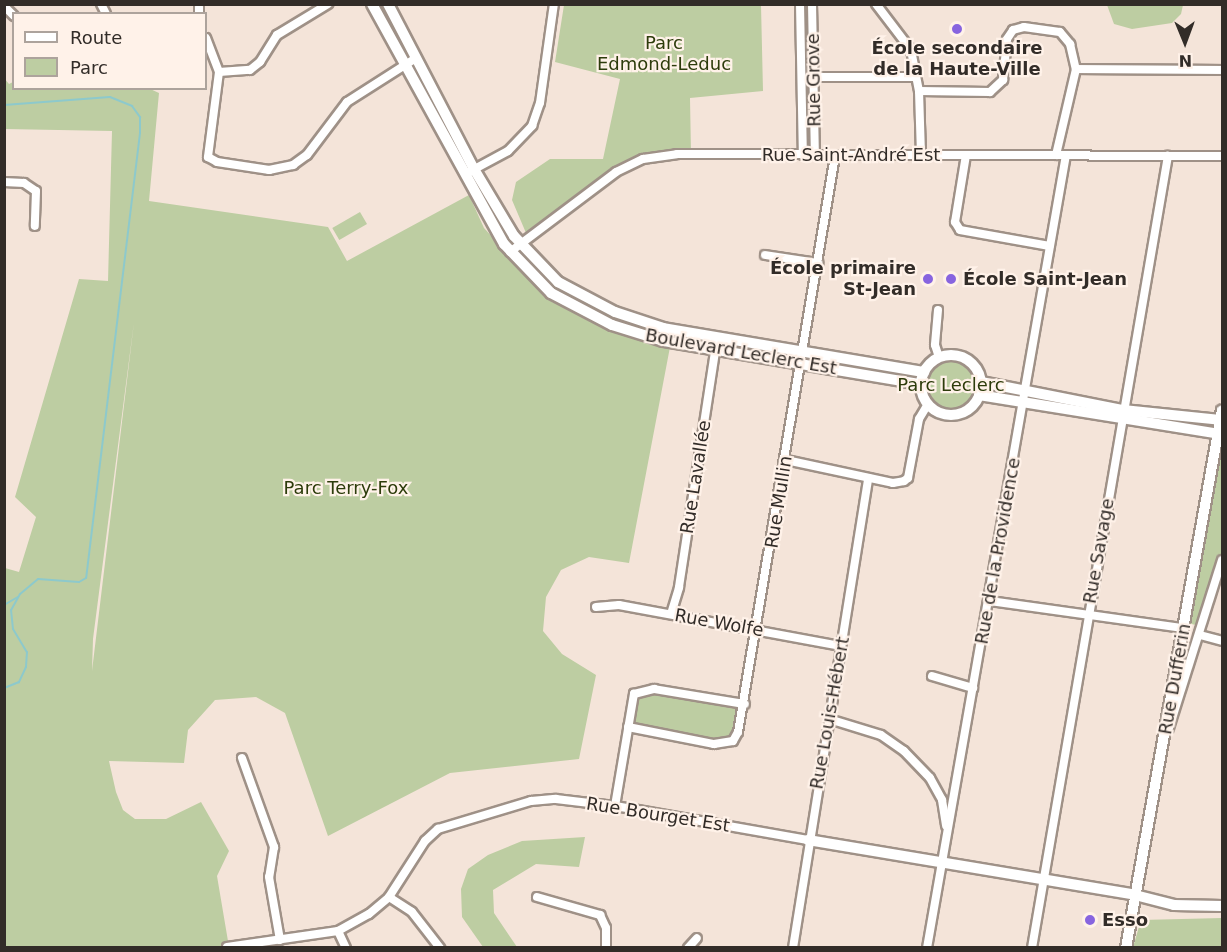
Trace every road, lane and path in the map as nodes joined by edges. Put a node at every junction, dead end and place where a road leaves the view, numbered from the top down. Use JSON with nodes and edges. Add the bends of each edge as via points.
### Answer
{"nodes":[{"id":1,"x":328,"y":4,"type":"edge"},
{"id":2,"x":372,"y":4,"type":"edge"},
{"id":3,"x":388,"y":4,"type":"edge"},
{"id":4,"x":554,"y":4,"type":"edge"},
{"id":5,"x":800,"y":4,"type":"edge"},
{"id":6,"x":812,"y":4,"type":"edge"},
{"id":7,"x":876,"y":4,"type":"edge"},
{"id":8,"x":207,"y":41,"type":"edge"},
{"id":9,"x":416,"y":58,"type":"junction"},
{"id":10,"x":404,"y":66,"type":"junction"},
{"id":11,"x":1076,"y":69,"type":"junction"},
{"id":12,"x":1222,"y":70,"type":"edge"},
{"id":13,"x":219,"y":72,"type":"junction"},
{"id":14,"x":802,"y":77,"type":"junction"},
{"id":15,"x":814,"y":77,"type":"junction"},
{"id":16,"x":916,"y":77,"type":"junction"},
{"id":17,"x":920,"y":91,"type":"junction"},
{"id":18,"x":1066,"y":154,"type":"junction"},
{"id":19,"x":803,"y":155,"type":"junction"},
{"id":20,"x":815,"y":155,"type":"junction"},
{"id":21,"x":921,"y":155,"type":"junction"},
{"id":22,"x":966,"y":155,"type":"junction"},
{"id":23,"x":1056,"y":155,"type":"junction"},
{"id":24,"x":835,"y":156,"type":"junction"},
{"id":25,"x":1168,"y":156,"type":"junction"},
{"id":26,"x":1222,"y":156,"type":"edge"},
{"id":27,"x":469,"y":172,"type":"junction"},
{"id":28,"x":4,"y":182,"type":"edge"},
{"id":29,"x":35,"y":226,"type":"dead end"},
{"id":30,"x":521,"y":245,"type":"junction"},
{"id":31,"x":1050,"y":246,"type":"junction"},
{"id":32,"x":510,"y":252,"type":"junction"},
{"id":33,"x":765,"y":255,"type":"dead end"},
{"id":34,"x":818,"y":263,"type":"junction"},
{"id":35,"x":938,"y":310,"type":"dead end"},
{"id":36,"x":663,"y":328,"type":"junction"},
{"id":37,"x":717,"y":338,"type":"junction"},
{"id":38,"x":663,"y":341,"type":"junction"},
{"id":39,"x":715,"y":350,"type":"junction"},
{"id":40,"x":804,"y":352,"type":"junction"},
{"id":41,"x":939,"y":357,"type":"junction"},
{"id":42,"x":801,"y":364,"type":"junction"},
{"id":43,"x":924,"y":372,"type":"junction"},
{"id":44,"x":981,"y":382,"type":"junction"},
{"id":45,"x":921,"y":384,"type":"junction"},
{"id":46,"x":979,"y":395,"type":"junction"},
{"id":47,"x":1026,"y":397,"type":"junction"},
{"id":48,"x":928,"y":404,"type":"junction"},
{"id":49,"x":1123,"y":415,"type":"junction"},
{"id":50,"x":1222,"y":417,"type":"edge"},
{"id":51,"x":1219,"y":435,"type":"edge"},
{"id":52,"x":786,"y":460,"type":"junction"},
{"id":53,"x":868,"y":478,"type":"junction"},
{"id":54,"x":1222,"y":560,"type":"edge"},
{"id":55,"x":990,"y":601,"type":"junction"},
{"id":56,"x":596,"y":607,"type":"dead end"},
{"id":57,"x":671,"y":614,"type":"junction"},
{"id":58,"x":1088,"y":614,"type":"junction"},
{"id":59,"x":1183,"y":627,"type":"junction"},
{"id":60,"x":758,"y":629,"type":"junction"},
{"id":61,"x":1200,"y":635,"type":"junction"},
{"id":62,"x":1222,"y":641,"type":"edge"},
{"id":63,"x":841,"y":646,"type":"junction"},
{"id":64,"x":932,"y":676,"type":"dead end"},
{"id":65,"x":973,"y":688,"type":"junction"},
{"id":66,"x":745,"y":704,"type":"junction"},
{"id":67,"x":830,"y":719,"type":"junction"},
{"id":68,"x":628,"y":727,"type":"junction"},
{"id":69,"x":1163,"y":746,"type":"junction"},
{"id":70,"x":242,"y":759,"type":"dead end"},
{"id":71,"x":615,"y":806,"type":"junction"},
{"id":72,"x":947,"y":833,"type":"junction"},
{"id":73,"x":808,"y":840,"type":"junction"},
{"id":74,"x":942,"y":863,"type":"junction"},
{"id":75,"x":1041,"y":880,"type":"junction"},
{"id":76,"x":1135,"y":895,"type":"junction"},
{"id":77,"x":389,"y":897,"type":"junction"},
{"id":78,"x":537,"y":897,"type":"dead end"},
{"id":79,"x":1222,"y":905,"type":"edge"},
{"id":80,"x":338,"y":931,"type":"junction"},
{"id":81,"x":697,"y":938,"type":"dead end"},
{"id":82,"x":280,"y":940,"type":"junction"},
{"id":83,"x":227,"y":947,"type":"edge"},
{"id":84,"x":346,"y":948,"type":"edge"},
{"id":85,"x":440,"y":948,"type":"edge"},
{"id":86,"x":606,"y":948,"type":"edge"},
{"id":87,"x":688,"y":948,"type":"edge"},
{"id":88,"x":793,"y":948,"type":"edge"},
{"id":89,"x":927,"y":948,"type":"edge"},
{"id":90,"x":1032,"y":948,"type":"edge"},
{"id":91,"x":1126,"y":948,"type":"edge"}],
"edges":[{"from":1,"to":13,"type":"street","via":[[277,35],[260,63],[250,70]]},
{"from":2,"to":10,"type":"street","name":"Boulevard Leclerc Est"},
{"from":3,"to":9,"type":"street","name":"Boulevard Leclerc Est"},
{"from":4,"to":27,"type":"street","via":[[540,103],[532,126],[514,146]]},
{"from":5,"to":14,"type":"street","name":"Rue Grove"},
{"from":6,"to":15,"type":"street","name":"Rue Grove"},
{"from":7,"to":16,"type":"street","via":[[904,36]]},
{"from":8,"to":13,"type":"street"},
{"from":9,"to":10,"type":"street"},
{"from":9,"to":27,"type":"street","name":"Boulevard Leclerc Est"},
{"from":10,"to":13,"type":"street","via":[[347,102],[307,155],[292,165],[269,170],[217,162],[208,157]]},
{"from":10,"to":27,"type":"street","name":"Boulevard Leclerc Est"},
{"from":11,"to":12,"type":"street"},
{"from":11,"to":17,"type":"street","via":[[1070,44],[1060,32],[1024,27],[1013,30],[1007,39],[1003,80],[990,92]]},
{"from":11,"to":23,"type":"street"},
{"from":14,"to":15,"type":"street"},
{"from":14,"to":19,"type":"street","name":"Rue Grove"},
{"from":15,"to":16,"type":"street"},
{"from":15,"to":20,"type":"street","name":"Rue Grove"},
{"from":16,"to":17,"type":"street"},
{"from":17,"to":21,"type":"street"},
{"from":18,"to":23,"type":"street","name":"Rue Saint-André Est"},
{"from":18,"to":25,"type":"street","name":"Rue Saint-André Est"},
{"from":18,"to":31,"type":"street","name":"Rue de la Providence"},
{"from":19,"to":20,"type":"street","name":"Rue Saint-André Est"},
{"from":19,"to":30,"type":"street","name":"Rue Saint-André Est","via":[[678,154],[643,159],[587,192]]},
{"from":20,"to":24,"type":"street","name":"Rue Saint-André Est"},
{"from":21,"to":22,"type":"street","name":"Rue Saint-André Est"},
{"from":21,"to":24,"type":"street","name":"Rue Saint-André Est"},
{"from":22,"to":23,"type":"street","name":"Rue Saint-André Est"},
{"from":22,"to":31,"type":"street","via":[[955,222],[960,230]]},
{"from":24,"to":34,"type":"street","name":"Rue Mullin"},
{"from":25,"to":26,"type":"street","name":"Rue Saint-André Est"},
{"from":25,"to":49,"type":"street","name":"Rue Savage"},
{"from":27,"to":30,"type":"street","name":"Boulevard Leclerc Est"},
{"from":27,"to":32,"type":"street","name":"Boulevard Leclerc Est"},
{"from":28,"to":29,"type":"street","via":[[24,183],[36,190]]},
{"from":30,"to":32,"type":"street","name":"Rue Saint-André Est"},
{"from":30,"to":36,"type":"street","name":"Boulevard Leclerc Est","via":[[558,282],[615,312]]},
{"from":31,"to":47,"type":"street","name":"Rue de la Providence"},
{"from":32,"to":38,"type":"street","name":"Boulevard Leclerc Est","via":[[551,293],[612,325]]},
{"from":33,"to":34,"type":"street"},
{"from":34,"to":40,"type":"street","name":"Rue Mullin"},
{"from":35,"to":41,"type":"street","via":[[935,345]]},
{"from":36,"to":37,"type":"street","name":"Boulevard Leclerc Est"},
{"from":36,"to":38,"type":"street"},
{"from":37,"to":39,"type":"street","name":"Rue Lavallée"},
{"from":37,"to":40,"type":"street","name":"Boulevard Leclerc Est"},
{"from":38,"to":39,"type":"street","name":"Boulevard Leclerc Est"},
{"from":39,"to":42,"type":"street","name":"Boulevard Leclerc Est"},
{"from":39,"to":57,"type":"street","name":"Rue Lavallée","via":[[680,587]]},
{"from":40,"to":42,"type":"street","name":"Rue Mullin"},
{"from":40,"to":43,"type":"street","name":"Boulevard Leclerc Est"},
{"from":41,"to":43,"type":"street"},
{"from":41,"to":44,"type":"street","via":[[964,358],[975,368]]},
{"from":42,"to":45,"type":"street","name":"Boulevard Leclerc Est"},
{"from":42,"to":52,"type":"street","name":"Rue Mullin"},
{"from":43,"to":45,"type":"street"},
{"from":44,"to":46,"type":"street"},
{"from":44,"to":47,"type":"street"},
{"from":45,"to":48,"type":"street"},
{"from":46,"to":47,"type":"street"},
{"from":46,"to":48,"type":"street","via":[[966,411],[952,415]]},
{"from":47,"to":49,"type":"street"},
{"from":47,"to":55,"type":"street","name":"Rue de la Providence"},
{"from":48,"to":53,"type":"street","via":[[919,419],[908,478],[893,483]]},
{"from":49,"to":50,"type":"street"},
{"from":49,"to":51,"type":"street"},
{"from":49,"to":58,"type":"street","name":"Rue Savage"},
{"from":50,"to":51,"type":"street","name":"Rue Dufferin"},
{"from":51,"to":59,"type":"street","name":"Rue Dufferin"},
{"from":52,"to":53,"type":"street"},
{"from":52,"to":60,"type":"street","name":"Rue Mullin"},
{"from":53,"to":63,"type":"street","name":"Rue Louis-Hébert"},
{"from":54,"to":61,"type":"street"},
{"from":55,"to":58,"type":"street"},
{"from":55,"to":65,"type":"street","name":"Rue de la Providence"},
{"from":56,"to":57,"type":"street","name":"Rue Wolfe","via":[[619,605]]},
{"from":57,"to":60,"type":"street","name":"Rue Wolfe"},
{"from":58,"to":59,"type":"street"},
{"from":58,"to":75,"type":"street","name":"Rue Savage"},
{"from":59,"to":69,"type":"street","name":"Rue Dufferin"},
{"from":60,"to":63,"type":"street","name":"Rue Wolfe"},
{"from":60,"to":66,"type":"street","name":"Rue Mullin"},
{"from":61,"to":62,"type":"street"},
{"from":61,"to":69,"type":"street"},
{"from":63,"to":67,"type":"street","name":"Rue Louis-Hébert"},
{"from":64,"to":65,"type":"street"},
{"from":65,"to":72,"type":"street","name":"Rue de la Providence"},
{"from":66,"to":68,"type":"street","name":"Rue Mullin","via":[[736,737],[725,744]]},
{"from":66,"to":68,"type":"street","via":[[687,692],[642,689],[634,694]]},
{"from":67,"to":72,"type":"street","via":[[881,735],[904,752],[930,778],[942,800]]},
{"from":67,"to":73,"type":"street","name":"Rue Louis-Hébert"},
{"from":68,"to":71,"type":"street"},
{"from":69,"to":76,"type":"street","name":"Rue Dufferin"},
{"from":70,"to":82,"type":"street","via":[[274,847],[269,877]]},
{"from":71,"to":73,"type":"street","name":"Rue Bourget Est"},
{"from":71,"to":77,"type":"street","name":"Rue Bourget Est","via":[[556,799],[531,801],[438,829],[425,841]]},
{"from":72,"to":74,"type":"street","name":"Rue de la Providence"},
{"from":73,"to":74,"type":"street","name":"Rue Bourget Est"},
{"from":73,"to":88,"type":"street","name":"Rue Louis-Hébert"},
{"from":74,"to":75,"type":"street","name":"Rue Bourget Est"},
{"from":74,"to":89,"type":"street","name":"Rue de la Providence"},
{"from":75,"to":76,"type":"street","name":"Rue Bourget Est"},
{"from":75,"to":90,"type":"street","name":"Rue Savage"},
{"from":76,"to":79,"type":"street","name":"Rue Bourget Est","via":[[1174,905]]},
{"from":76,"to":91,"type":"street","name":"Rue Dufferin"},
{"from":77,"to":80,"type":"street","name":"Rue Bourget Est","via":[[369,914]]},
{"from":77,"to":85,"type":"street","via":[[412,912]]},
{"from":78,"to":86,"type":"street","via":[[600,915],[606,928]]},
{"from":80,"to":82,"type":"street","name":"Rue Bourget Est"},
{"from":80,"to":84,"type":"street"},
{"from":81,"to":87,"type":"street"},
{"from":82,"to":83,"type":"street","name":"Rue Bourget Est"}]}
